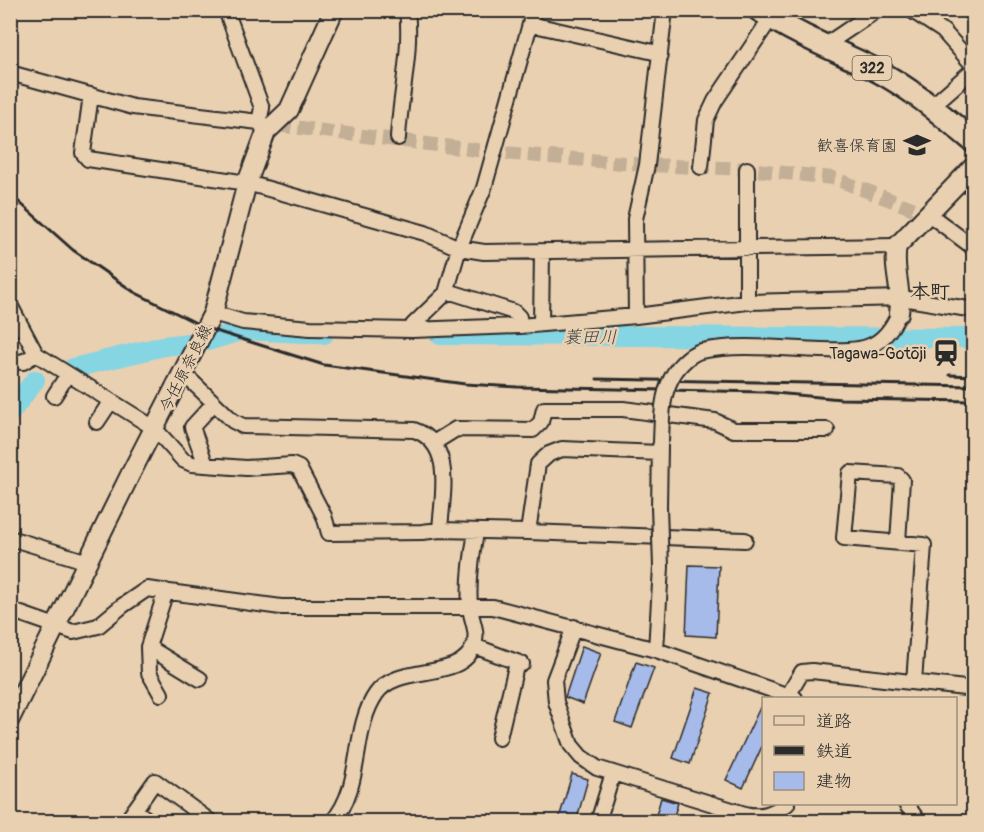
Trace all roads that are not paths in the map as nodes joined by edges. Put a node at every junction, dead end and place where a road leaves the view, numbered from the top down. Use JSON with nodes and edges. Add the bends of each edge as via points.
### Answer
{"nodes":[{"id":1,"x":226,"y":10,"type":"edge"},
{"id":2,"x":334,"y":10,"type":"edge"},
{"id":3,"x":407,"y":10,"type":"edge"},
{"id":4,"x":665,"y":10,"type":"edge"},
{"id":5,"x":877,"y":10,"type":"edge"},
{"id":6,"x":911,"y":10,"type":"edge"},
{"id":7,"x":769,"y":13,"type":"edge"},
{"id":8,"x":532,"y":17,"type":"edge"},
{"id":9,"x":824,"y":46,"type":"junction"},
{"id":10,"x":658,"y":53,"type":"junction"},
{"id":11,"x":974,"y":67,"type":"edge"},
{"id":12,"x":10,"y":73,"type":"edge"},
{"id":13,"x":91,"y":95,"type":"junction"},
{"id":14,"x":932,"y":106,"type":"junction"},
{"id":15,"x":262,"y":127,"type":"junction"},
{"id":16,"x":398,"y":138,"type":"dead end"},
{"id":17,"x":974,"y":142,"type":"edge"},
{"id":18,"x":974,"y":166,"type":"edge"},
{"id":19,"x":701,"y":167,"type":"dead end"},
{"id":20,"x":747,"y":169,"type":"dead end"},
{"id":21,"x":247,"y":183,"type":"junction"},
{"id":22,"x":930,"y":215,"type":"junction"},
{"id":23,"x":897,"y":246,"type":"junction"},
{"id":24,"x":459,"y":248,"type":"junction"},
{"id":25,"x":745,"y":248,"type":"junction"},
{"id":26,"x":974,"y":248,"type":"edge"},
{"id":27,"x":633,"y":251,"type":"junction"},
{"id":28,"x":542,"y":252,"type":"junction"},
{"id":29,"x":446,"y":293,"type":"junction"},
{"id":30,"x":747,"y":302,"type":"junction"},
{"id":31,"x":10,"y":305,"type":"edge"},
{"id":32,"x":901,"y":306,"type":"junction"},
{"id":33,"x":974,"y":310,"type":"edge"},
{"id":34,"x":213,"y":313,"type":"junction"},
{"id":35,"x":636,"y":316,"type":"junction"},
{"id":36,"x":542,"y":324,"type":"junction"},
{"id":37,"x":520,"y":326,"type":"junction"},
{"id":38,"x":412,"y":330,"type":"junction"},
{"id":39,"x":36,"y":354,"type":"junction"},
{"id":40,"x":10,"y":361,"type":"edge"},
{"id":41,"x":183,"y":373,"type":"junction"},
{"id":42,"x":68,"y":374,"type":"junction"},
{"id":43,"x":54,"y":396,"type":"dead end"},
{"id":44,"x":111,"y":401,"type":"junction"},
{"id":45,"x":214,"y":403,"type":"junction"},
{"id":46,"x":97,"y":422,"type":"dead end"},
{"id":47,"x":154,"y":428,"type":"junction"},
{"id":48,"x":827,"y":430,"type":"dead end"},
{"id":49,"x":435,"y":442,"type":"junction"},
{"id":50,"x":660,"y":447,"type":"junction"},
{"id":51,"x":206,"y":465,"type":"junction"},
{"id":52,"x":441,"y":530,"type":"junction"},
{"id":53,"x":476,"y":532,"type":"junction"},
{"id":54,"x":528,"y":532,"type":"junction"},
{"id":55,"x":10,"y":538,"type":"edge"},
{"id":56,"x":745,"y":540,"type":"dead end"},
{"id":57,"x":898,"y":542,"type":"junction"},
{"id":58,"x":88,"y":562,"type":"junction"},
{"id":59,"x":166,"y":591,"type":"junction"},
{"id":60,"x":470,"y":606,"type":"junction"},
{"id":61,"x":10,"y":610,"type":"edge"},
{"id":62,"x":56,"y":627,"type":"junction"},
{"id":63,"x":574,"y":627,"type":"junction"},
{"id":64,"x":474,"y":646,"type":"junction"},
{"id":65,"x":148,"y":647,"type":"junction"},
{"id":66,"x":656,"y":650,"type":"junction"},
{"id":67,"x":200,"y":679,"type":"dead end"},
{"id":68,"x":914,"y":682,"type":"junction"},
{"id":69,"x":974,"y":689,"type":"edge"},
{"id":70,"x":161,"y":694,"type":"dead end"},
{"id":71,"x":792,"y":696,"type":"edge"},
{"id":72,"x":10,"y":719,"type":"edge"},
{"id":73,"x":499,"y":738,"type":"dead end"},
{"id":74,"x":613,"y":773,"type":"junction"},
{"id":75,"x":785,"y":805,"type":"edge"},
{"id":76,"x":907,"y":805,"type":"edge"},
{"id":77,"x":134,"y":810,"type":"junction"},
{"id":78,"x":195,"y":810,"type":"junction"},
{"id":79,"x":126,"y":822,"type":"edge"},
{"id":80,"x":151,"y":822,"type":"edge"},
{"id":81,"x":186,"y":822,"type":"edge"},
{"id":82,"x":211,"y":822,"type":"edge"},
{"id":83,"x":332,"y":822,"type":"edge"},
{"id":84,"x":598,"y":822,"type":"edge"},
{"id":85,"x":920,"y":822,"type":"edge"}],
"edges":[{"from":1,"to":15,"type":"street","via":[[262,108]]},
{"from":2,"to":15,"type":"main road","name":"今任原奈良線","via":[[289,110]]},
{"from":3,"to":16,"type":"street","via":[[410,33]]},
{"from":4,"to":10,"type":"street"},
{"from":5,"to":9,"type":"street"},
{"from":6,"to":11,"type":"street","via":[[943,31]]},
{"from":7,"to":9,"type":"highway","number":"322"},
{"from":7,"to":19,"type":"street","via":[[706,120]]},
{"from":8,"to":10,"type":"street"},
{"from":8,"to":24,"type":"street","via":[[484,188]]},
{"from":9,"to":14,"type":"highway","number":"322","via":[[875,70]]},
{"from":10,"to":27,"type":"street","via":[[647,165],[635,219]]},
{"from":11,"to":14,"type":"street"},
{"from":12,"to":13,"type":"street"},
{"from":13,"to":15,"type":"street","via":[[133,107]]},
{"from":13,"to":21,"type":"street","via":[[83,153],[88,159]]},
{"from":14,"to":17,"type":"highway","number":"322"},
{"from":15,"to":21,"type":"main road","name":"今任原奈良線"},
{"from":18,"to":22,"type":"main road"},
{"from":20,"to":25,"type":"street"},
{"from":21,"to":24,"type":"street","via":[[425,233]]},
{"from":21,"to":34,"type":"main road","name":"今任原奈良線"},
{"from":22,"to":23,"type":"main road"},
{"from":22,"to":26,"type":"street"},
{"from":23,"to":25,"type":"street"},
{"from":23,"to":32,"type":"main road"},
{"from":24,"to":28,"type":"street"},
{"from":24,"to":29,"type":"street"},
{"from":25,"to":27,"type":"street"},
{"from":25,"to":30,"type":"street"},
{"from":27,"to":28,"type":"street"},
{"from":27,"to":35,"type":"street"},
{"from":28,"to":36,"type":"street"},
{"from":29,"to":37,"type":"street","via":[[514,312]]},
{"from":29,"to":38,"type":"street"},
{"from":30,"to":32,"type":"street"},
{"from":30,"to":35,"type":"street"},
{"from":31,"to":39,"type":"street"},
{"from":32,"to":33,"type":"street"},
{"from":32,"to":50,"type":"street","bridge":true,"via":[[892,330],[873,346],[846,350],[736,348],[699,352],[687,359],[672,376],[664,399]]},
{"from":34,"to":38,"type":"street","via":[[243,322],[310,328]]},
{"from":34,"to":41,"type":"main road","name":"今任原奈良線"},
{"from":35,"to":36,"type":"street"},
{"from":36,"to":37,"type":"street"},
{"from":37,"to":38,"type":"street"},
{"from":39,"to":40,"type":"street","via":[[23,362]]},
{"from":39,"to":42,"type":"street"},
{"from":41,"to":45,"type":"street"},
{"from":41,"to":47,"type":"main road","name":"今任原奈良線"},
{"from":42,"to":43,"type":"street"},
{"from":42,"to":44,"type":"street"},
{"from":44,"to":46,"type":"street"},
{"from":44,"to":47,"type":"street"},
{"from":45,"to":49,"type":"street","via":[[243,426],[414,430]]},
{"from":45,"to":51,"type":"street","via":[[192,427]]},
{"from":47,"to":51,"type":"street","via":[[183,460]]},
{"from":47,"to":58,"type":"main road","name":"今任原奈良線"},
{"from":48,"to":49,"type":"street","via":[[734,430],[715,421],[623,409],[544,409],[541,422],[533,430],[456,429]]},
{"from":49,"to":52,"type":"street","via":[[443,463]]},
{"from":50,"to":54,"type":"street","via":[[562,449],[549,454],[538,464]]},
{"from":50,"to":66,"type":"street","bridge":true,"via":[[661,567]]},
{"from":51,"to":52,"type":"street","via":[[299,468],[329,533]]},
{"from":52,"to":53,"type":"street"},
{"from":53,"to":54,"type":"street"},
{"from":53,"to":60,"type":"street"},
{"from":54,"to":56,"type":"street"},
{"from":55,"to":58,"type":"street"},
{"from":57,"to":57,"type":"street","via":[[844,538],[850,473],[898,476],[902,480]]},
{"from":57,"to":68,"type":"street","via":[[924,544]]},
{"from":58,"to":62,"type":"main road","name":"今任原奈良線"},
{"from":59,"to":60,"type":"street","via":[[281,607]]},
{"from":59,"to":62,"type":"street","via":[[147,589],[98,626],[84,631]]},
{"from":59,"to":65,"type":"street"},
{"from":60,"to":63,"type":"street","via":[[493,607]]},
{"from":60,"to":64,"type":"street","via":[[477,632]]},
{"from":61,"to":62,"type":"street"},
{"from":62,"to":72,"type":"main road","name":"今任原奈良線"},
{"from":63,"to":66,"type":"street"},
{"from":63,"to":74,"type":"street","via":[[554,680],[556,702],[571,744],[581,757]]},
{"from":64,"to":73,"type":"street","via":[[519,663]]},
{"from":64,"to":83,"type":"street","via":[[455,665],[409,675],[377,692],[368,710],[349,789]]},
{"from":65,"to":67,"type":"street"},
{"from":65,"to":70,"type":"street","via":[[148,673]]},
{"from":66,"to":71,"type":"street"},
{"from":68,"to":69,"type":"street"},
{"from":68,"to":71,"type":"street","via":[[802,672]]},
{"from":74,"to":75,"type":"street","via":[[757,816]]},
{"from":74,"to":84,"type":"street"},
{"from":76,"to":85,"type":"street"},
{"from":77,"to":78,"type":"street","via":[[155,781]]},
{"from":77,"to":79,"type":"street"},
{"from":77,"to":80,"type":"street"},
{"from":78,"to":81,"type":"street"},
{"from":78,"to":82,"type":"street"}]}
